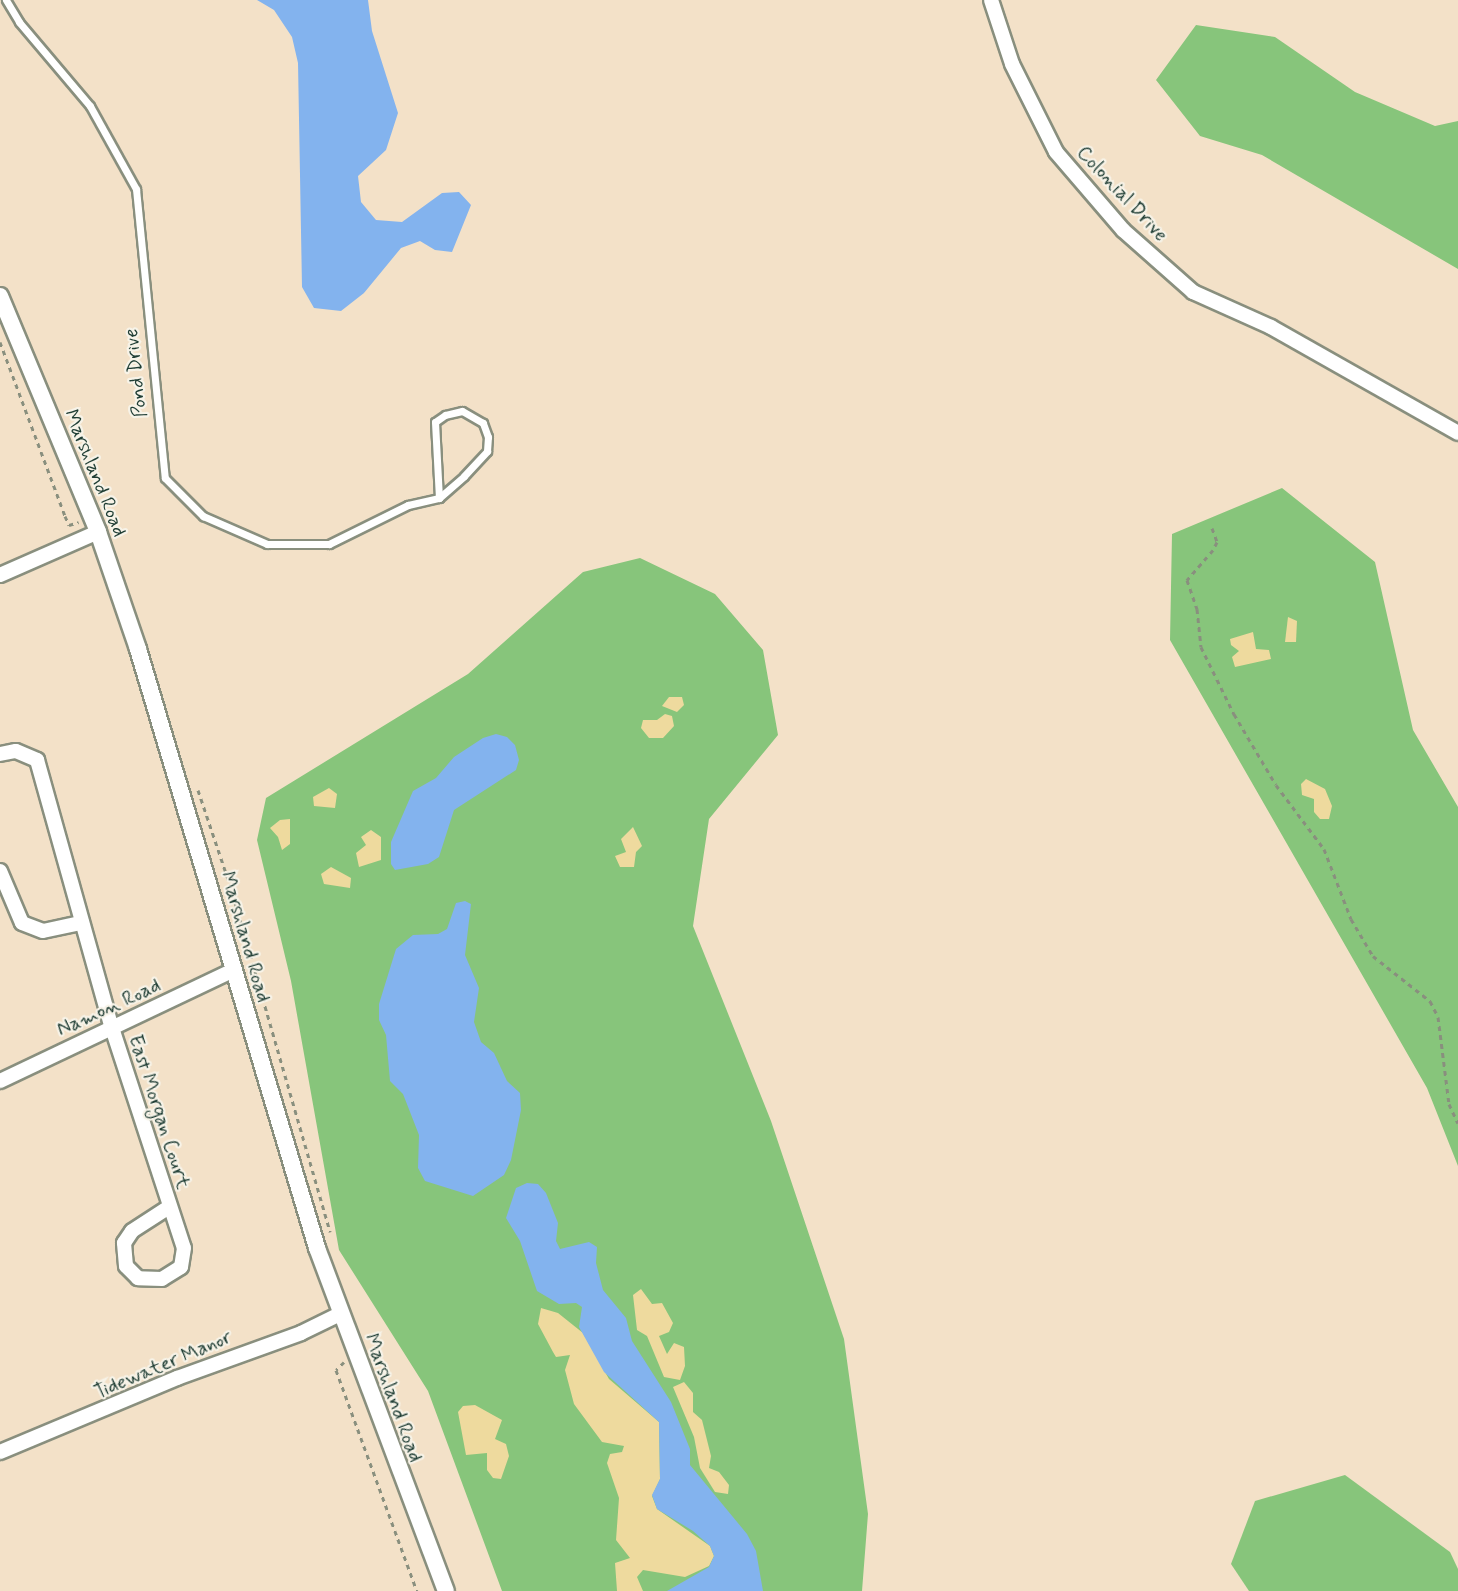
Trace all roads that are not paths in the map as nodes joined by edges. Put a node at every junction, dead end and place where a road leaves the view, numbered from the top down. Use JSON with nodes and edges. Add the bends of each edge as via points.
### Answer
{"nodes":[{"id":1,"x":6,"y":0,"type":"edge"},
{"id":2,"x":991,"y":0,"type":"edge"},
{"id":3,"x":0,"y":296,"type":"edge"},
{"id":4,"x":1458,"y":433,"type":"edge"},
{"id":5,"x":439,"y":498,"type":"junction"},
{"id":6,"x":98,"y":532,"type":"junction"},
{"id":7,"x":0,"y":575,"type":"edge"},
{"id":8,"x":0,"y":754,"type":"edge"},
{"id":9,"x":0,"y":871,"type":"edge"},
{"id":10,"x":82,"y":923,"type":"junction"},
{"id":11,"x":234,"y":970,"type":"junction"},
{"id":12,"x":112,"y":1028,"type":"junction"},
{"id":13,"x":0,"y":1081,"type":"edge"},
{"id":14,"x":169,"y":1207,"type":"junction"},
{"id":15,"x":340,"y":1314,"type":"junction"},
{"id":16,"x":0,"y":1452,"type":"edge"},
{"id":17,"x":446,"y":1591,"type":"edge"}],
"edges":[{"from":1,"to":5,"type":"lane","name":"Pond Drive","via":[[90,106],[136,189],[165,478],[203,516],[267,544],[329,544],[408,505]]},
{"from":2,"to":4,"type":"street","name":"Colonial Drive","via":[[1012,64],[1056,152],[1123,230],[1193,292],[1271,327]]},
{"from":3,"to":6,"type":"street","name":"Marshland Road"},
{"from":5,"to":5,"type":"lane","via":[[487,451],[483,423],[462,411],[435,422]]},
{"from":6,"to":7,"type":"street"},
{"from":6,"to":11,"type":"street","name":"Marshland Road","via":[[138,649]]},
{"from":8,"to":10,"type":"street","name":"East Morgan Court","via":[[16,751],[36,760]]},
{"from":9,"to":10,"type":"street","via":[[22,923],[43,931]]},
{"from":10,"to":12,"type":"street","name":"East Morgan Court"},
{"from":11,"to":12,"type":"street","name":"Namon Road"},
{"from":11,"to":15,"type":"street","name":"Marshland Road"},
{"from":12,"to":13,"type":"street","name":"Namon Road"},
{"from":12,"to":14,"type":"street","name":"East Morgan Court"},
{"from":14,"to":14,"type":"street","name":"East Morgan Court","via":[[132,1231],[124,1243],[126,1266],[138,1278],[162,1279],[181,1267],[184,1248]]},
{"from":15,"to":16,"type":"street","name":"Tidewater Manor"},
{"from":15,"to":17,"type":"street","name":"Marshland Road"}]}
